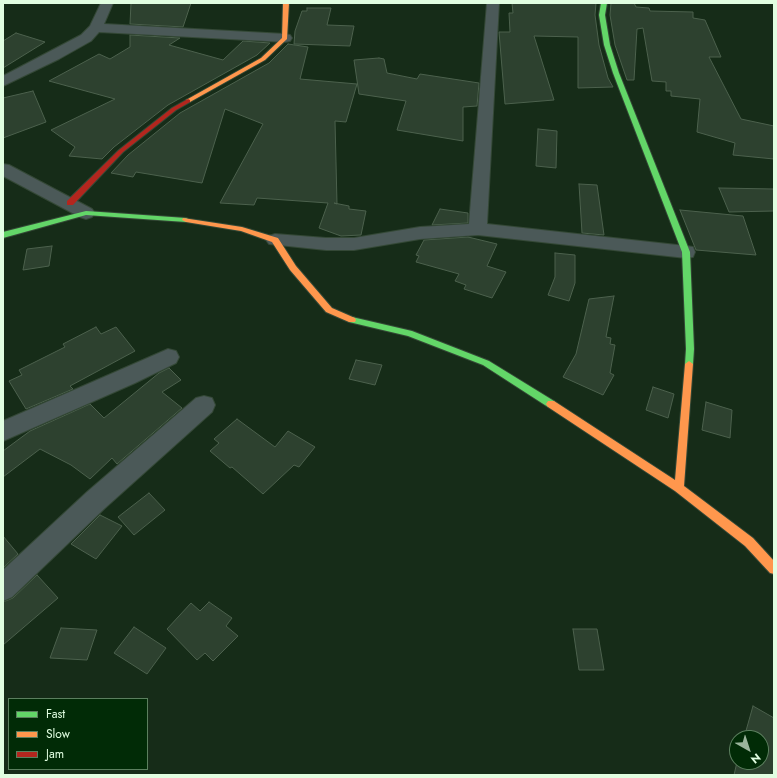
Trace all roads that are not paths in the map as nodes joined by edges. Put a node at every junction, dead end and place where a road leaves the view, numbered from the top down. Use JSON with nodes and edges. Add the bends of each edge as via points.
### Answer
{"nodes":[{"id":1,"x":107,"y":3,"type":"edge"},
{"id":2,"x":286,"y":3,"type":"edge"},
{"id":3,"x":493,"y":3,"type":"edge"},
{"id":4,"x":604,"y":3,"type":"edge"},
{"id":5,"x":96,"y":28,"type":"junction"},
{"id":6,"x":285,"y":38,"type":"junction"},
{"id":7,"x":3,"y":82,"type":"edge"},
{"id":8,"x":3,"y":169,"type":"edge"},
{"id":9,"x":70,"y":203,"type":"junction"},
{"id":10,"x":86,"y":213,"type":"junction"},
{"id":11,"x":478,"y":229,"type":"junction"},
{"id":12,"x":3,"y":236,"type":"edge"},
{"id":13,"x":275,"y":240,"type":"junction"},
{"id":14,"x":686,"y":252,"type":"junction"},
{"id":15,"x":168,"y":357,"type":"dead end"},
{"id":16,"x":204,"y":405,"type":"dead end"},
{"id":17,"x":3,"y":431,"type":"edge"},
{"id":18,"x":679,"y":488,"type":"junction"},
{"id":19,"x":774,"y":569,"type":"edge"},
{"id":20,"x":3,"y":588,"type":"edge"}],
"edges":[{"from":1,"to":5,"type":"street"},
{"from":2,"to":6,"type":"street"},
{"from":3,"to":11,"type":"street"},
{"from":4,"to":14,"type":"street","via":[[602,15],[607,45],[616,73]]},
{"from":5,"to":6,"type":"street"},
{"from":5,"to":7,"type":"street","via":[[86,38]]},
{"from":6,"to":9,"type":"street","via":[[263,59],[174,109],[121,151]]},
{"from":8,"to":9,"type":"street"},
{"from":9,"to":10,"type":"street"},
{"from":10,"to":12,"type":"street"},
{"from":10,"to":13,"type":"street","via":[[206,223],[242,229]]},
{"from":11,"to":13,"type":"street","via":[[420,234],[354,244]]},
{"from":11,"to":14,"type":"street"},
{"from":13,"to":18,"type":"street","via":[[314,294],[334,313],[352,320],[409,333],[486,363]]},
{"from":14,"to":18,"type":"street","via":[[690,349]]},
{"from":15,"to":17,"type":"street"},
{"from":16,"to":20,"type":"street","via":[[96,500]]},
{"from":18,"to":19,"type":"street","via":[[749,542]]}]}
